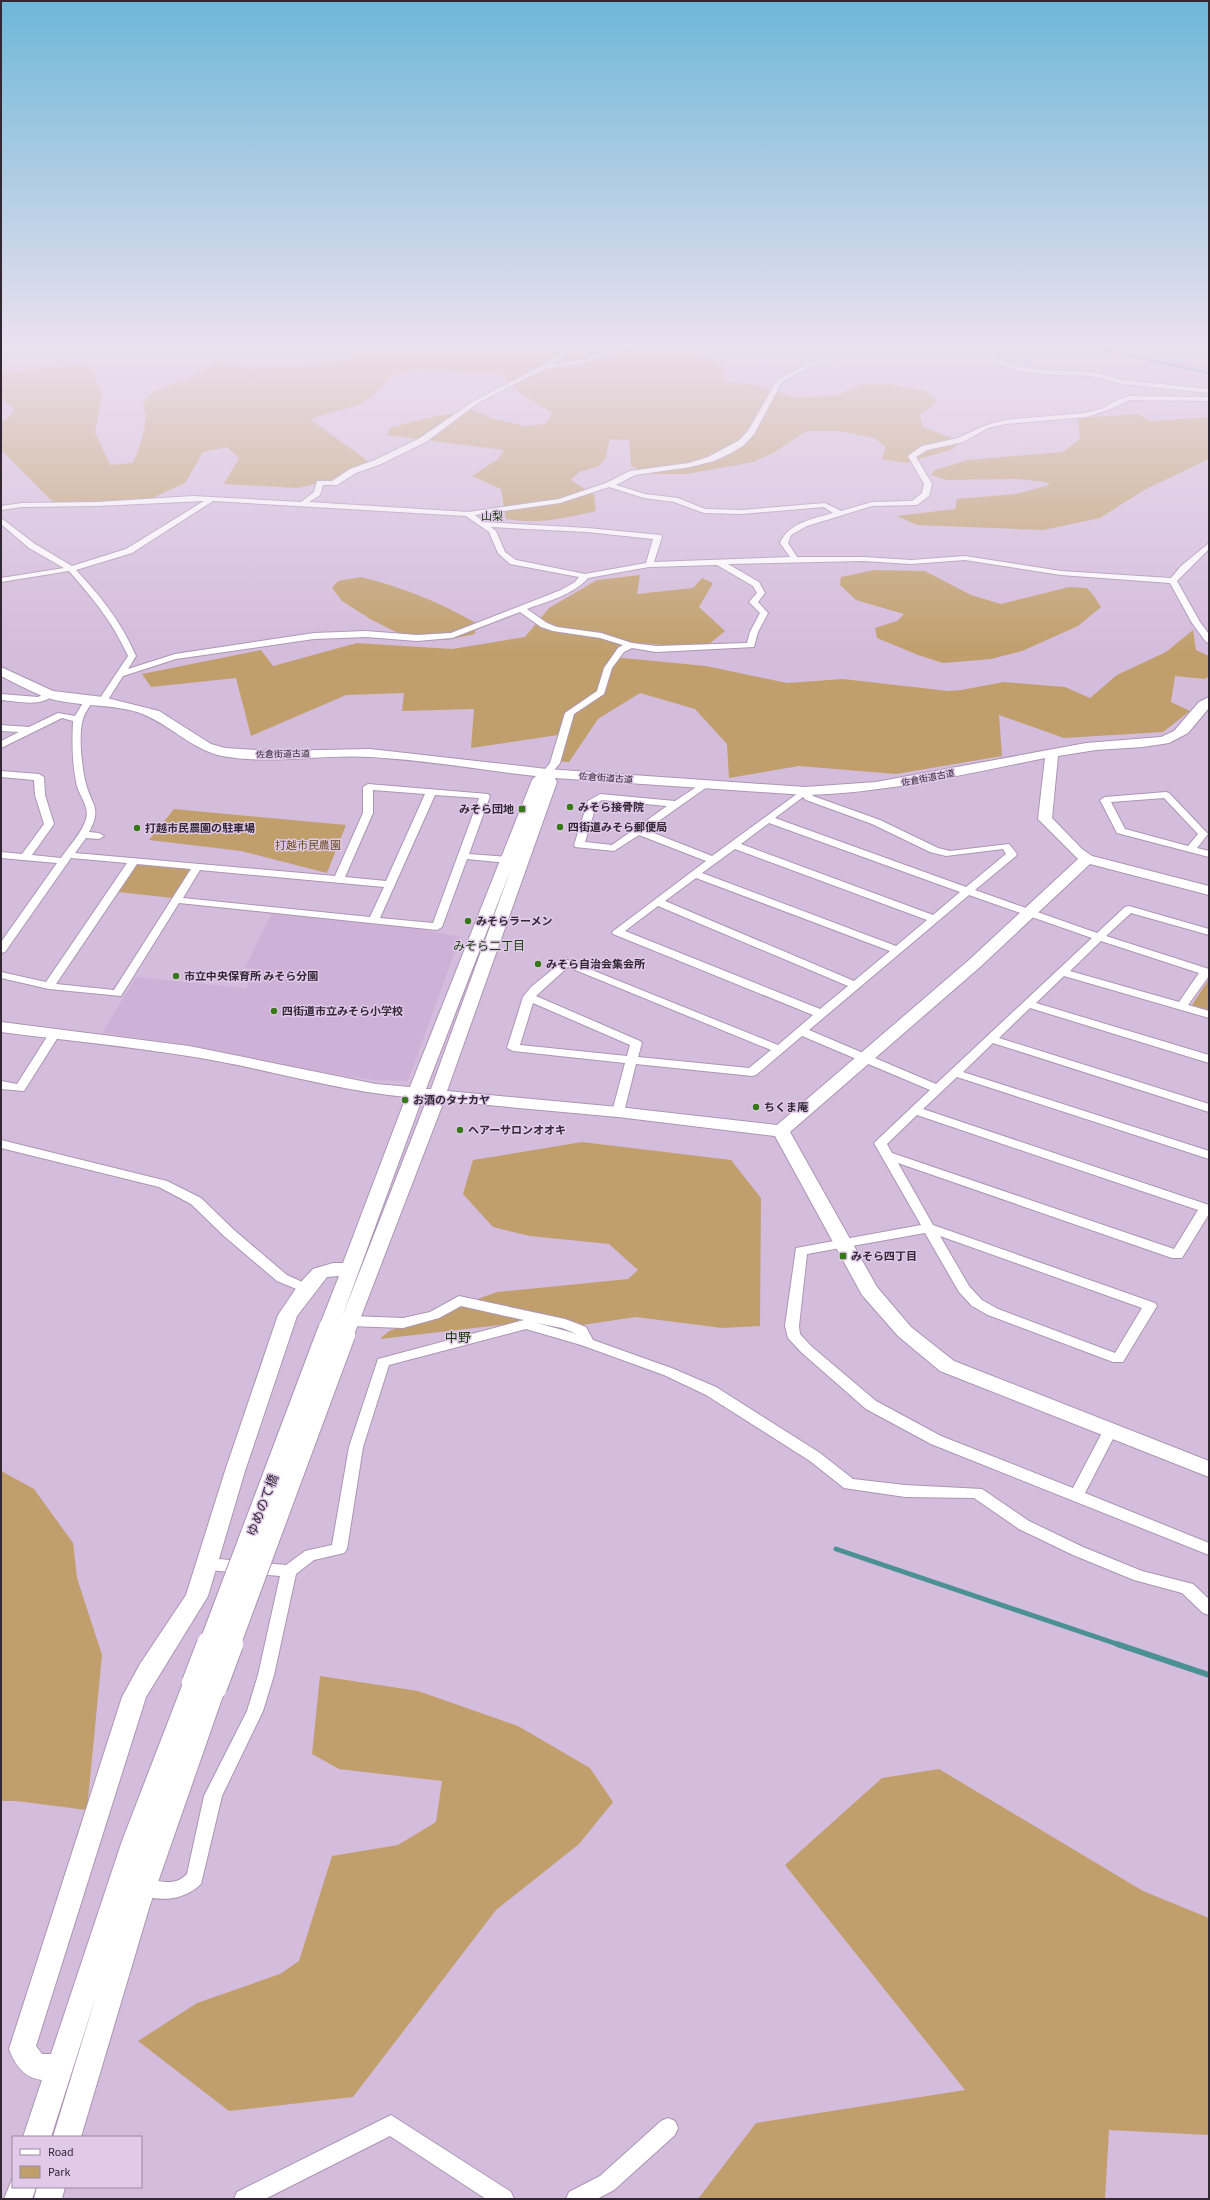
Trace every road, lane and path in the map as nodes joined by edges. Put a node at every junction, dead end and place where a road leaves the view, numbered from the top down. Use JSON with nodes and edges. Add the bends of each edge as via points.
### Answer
{"nodes":[{"id":1,"x":407,"y":448,"type":"edge"},
{"id":2,"x":733,"y":448,"type":"edge"},
{"id":3,"x":926,"y":448,"type":"edge"},
{"id":4,"x":609,"y":485,"type":"junction"},
{"id":5,"x":212,"y":499,"type":"junction"},
{"id":6,"x":304,"y":503,"type":"junction"},
{"id":7,"x":1,"y":508,"type":"edge"},
{"id":8,"x":468,"y":514,"type":"junction"},
{"id":9,"x":841,"y":514,"type":"junction"},
{"id":10,"x":1,"y":520,"type":"edge"},
{"id":11,"x":485,"y":524,"type":"junction"},
{"id":12,"x":1209,"y":545,"type":"edge"},
{"id":13,"x":795,"y":559,"type":"junction"},
{"id":14,"x":720,"y":563,"type":"junction"},
{"id":15,"x":649,"y":565,"type":"junction"},
{"id":16,"x":70,"y":568,"type":"junction"},
{"id":17,"x":584,"y":576,"type":"junction"},
{"id":18,"x":1,"y":580,"type":"edge"},
{"id":19,"x":1173,"y":581,"type":"junction"},
{"id":20,"x":520,"y":608,"type":"junction"},
{"id":21,"x":1209,"y":640,"type":"edge"},
{"id":22,"x":631,"y":645,"type":"junction"},
{"id":23,"x":1,"y":671,"type":"edge"},
{"id":24,"x":122,"y":674,"type":"junction"},
{"id":25,"x":49,"y":694,"type":"junction"},
{"id":26,"x":1,"y":697,"type":"edge"},
{"id":27,"x":89,"y":700,"type":"junction"},
{"id":28,"x":103,"y":701,"type":"junction"},
{"id":29,"x":1209,"y":701,"type":"edge"},
{"id":30,"x":78,"y":719,"type":"junction"},
{"id":31,"x":1,"y":728,"type":"edge"},
{"id":32,"x":30,"y":730,"type":"junction"},
{"id":33,"x":1,"y":744,"type":"edge"},
{"id":34,"x":1052,"y":754,"type":"junction"},
{"id":35,"x":547,"y":773,"type":"junction"},
{"id":36,"x":1,"y":774,"type":"edge"},
{"id":37,"x":704,"y":785,"type":"junction"},
{"id":38,"x":805,"y":791,"type":"junction"},
{"id":39,"x":431,"y":792,"type":"junction"},
{"id":40,"x":677,"y":804,"type":"junction"},
{"id":41,"x":768,"y":819,"type":"junction"},
{"id":42,"x":638,"y":832,"type":"junction"},
{"id":43,"x":83,"y":835,"type":"junction"},
{"id":44,"x":99,"y":836,"type":"dead end"},
{"id":45,"x":734,"y":845,"type":"junction"},
{"id":46,"x":1191,"y":849,"type":"junction"},
{"id":47,"x":1,"y":854,"type":"edge"},
{"id":48,"x":1209,"y":854,"type":"edge"},
{"id":49,"x":462,"y":856,"type":"junction"},
{"id":50,"x":25,"y":857,"type":"junction"},
{"id":51,"x":66,"y":858,"type":"junction"},
{"id":52,"x":1087,"y":859,"type":"junction"},
{"id":53,"x":508,"y":860,"type":"junction"},
{"id":54,"x":713,"y":860,"type":"junction"},
{"id":55,"x":134,"y":861,"type":"junction"},
{"id":56,"x":197,"y":867,"type":"junction"},
{"id":57,"x":695,"y":874,"type":"junction"},
{"id":58,"x":338,"y":880,"type":"junction"},
{"id":59,"x":389,"y":884,"type":"junction"},
{"id":60,"x":968,"y":891,"type":"junction"},
{"id":61,"x":1209,"y":891,"type":"edge"},
{"id":62,"x":176,"y":900,"type":"junction"},
{"id":63,"x":657,"y":902,"type":"junction"},
{"id":64,"x":1032,"y":913,"type":"junction"},
{"id":65,"x":935,"y":919,"type":"junction"},
{"id":66,"x":374,"y":920,"type":"junction"},
{"id":67,"x":1209,"y":932,"type":"edge"},
{"id":68,"x":1098,"y":938,"type":"junction"},
{"id":69,"x":1,"y":950,"type":"edge"},
{"id":70,"x":897,"y":950,"type":"junction"},
{"id":71,"x":1063,"y":972,"type":"junction"},
{"id":72,"x":1,"y":975,"type":"edge"},
{"id":73,"x":856,"y":985,"type":"junction"},
{"id":74,"x":49,"y":986,"type":"junction"},
{"id":75,"x":529,"y":997,"type":"junction"},
{"id":76,"x":1028,"y":1004,"type":"junction"},
{"id":77,"x":1181,"y":1007,"type":"junction"},
{"id":78,"x":821,"y":1014,"type":"junction"},
{"id":79,"x":1209,"y":1015,"type":"edge"},
{"id":80,"x":1,"y":1027,"type":"edge"},
{"id":81,"x":801,"y":1031,"type":"junction"},
{"id":82,"x":54,"y":1034,"type":"junction"},
{"id":83,"x":991,"y":1039,"type":"junction"},
{"id":84,"x":778,"y":1049,"type":"junction"},
{"id":85,"x":867,"y":1058,"type":"junction"},
{"id":86,"x":632,"y":1060,"type":"junction"},
{"id":87,"x":1209,"y":1060,"type":"edge"},
{"id":88,"x":955,"y":1073,"type":"junction"},
{"id":89,"x":1,"y":1085,"type":"edge"},
{"id":90,"x":938,"y":1089,"type":"junction"},
{"id":91,"x":416,"y":1093,"type":"junction"},
{"id":92,"x":436,"y":1095,"type":"junction"},
{"id":93,"x":1209,"y":1108,"type":"edge"},
{"id":94,"x":915,"y":1110,"type":"junction"},
{"id":95,"x":618,"y":1112,"type":"junction"},
{"id":96,"x":781,"y":1131,"type":"junction"},
{"id":97,"x":1,"y":1144,"type":"edge"},
{"id":98,"x":886,"y":1155,"type":"junction"},
{"id":99,"x":1209,"y":1155,"type":"edge"},
{"id":100,"x":930,"y":1228,"type":"junction"},
{"id":101,"x":843,"y":1243,"type":"junction"},
{"id":102,"x":350,"y":1270,"type":"junction"},
{"id":103,"x":306,"y":1289,"type":"junction"},
{"id":104,"x":342,"y":1328,"type":"junction"},
{"id":105,"x":586,"y":1342,"type":"junction"},
{"id":106,"x":1110,"y":1431,"type":"junction"},
{"id":107,"x":1209,"y":1470,"type":"edge"},
{"id":108,"x":1076,"y":1496,"type":"junction"},
{"id":109,"x":1209,"y":1549,"type":"edge"},
{"id":110,"x":207,"y":1564,"type":"junction"},
{"id":111,"x":289,"y":1571,"type":"junction"},
{"id":112,"x":1209,"y":1609,"type":"edge"},
{"id":113,"x":205,"y":1685,"type":"junction"},
{"id":114,"x":143,"y":1888,"type":"junction"},
{"id":115,"x":59,"y":2068,"type":"junction"},
{"id":116,"x":668,"y":2128,"type":"dead end"},
{"id":117,"x":37,"y":2136,"type":"edge"},
{"id":118,"x":67,"y":2136,"type":"edge"},
{"id":119,"x":22,"y":2188,"type":"edge"},
{"id":120,"x":51,"y":2188,"type":"edge"},
{"id":121,"x":18,"y":2199,"type":"edge"},
{"id":122,"x":48,"y":2199,"type":"edge"},
{"id":123,"x":244,"y":2199,"type":"edge"},
{"id":124,"x":504,"y":2199,"type":"edge"},
{"id":125,"x":576,"y":2199,"type":"edge"}],
"edges":[{"from":1,"to":6,"type":"street","via":[[353,471],[334,483],[320,483],[317,493]]},
{"from":2,"to":4,"type":"street","via":[[711,459],[690,465],[633,473]]},
{"from":3,"to":9,"type":"street","via":[[912,456],[928,484],[926,494],[921,499],[914,502],[872,504]]},
{"from":4,"to":8,"type":"street","via":[[560,501]]},
{"from":4,"to":9,"type":"street","via":[[644,496],[675,500],[704,511],[742,512],[825,505]]},
{"from":5,"to":6,"type":"street"},
{"from":5,"to":7,"type":"street","via":[[22,505]]},
{"from":5,"to":16,"type":"street","via":[[129,551]]},
{"from":6,"to":8,"type":"street"},
{"from":8,"to":11,"type":"street"},
{"from":9,"to":13,"type":"street","via":[[804,524],[788,534],[784,543]]},
{"from":10,"to":16,"type":"street","via":[[32,546]]},
{"from":11,"to":15,"type":"street","via":[[658,537]]},
{"from":11,"to":17,"type":"street","via":[[492,531],[502,553],[513,562]]},
{"from":12,"to":19,"type":"street"},
{"from":13,"to":14,"type":"street"},
{"from":13,"to":19,"type":"street","via":[[911,562],[965,558],[1061,573]]},
{"from":14,"to":15,"type":"street"},
{"from":14,"to":22,"type":"street","via":[[756,584],[761,593],[753,602],[764,613],[754,632],[751,645],[656,649]]},
{"from":15,"to":17,"type":"street"},
{"from":16,"to":18,"type":"street"},
{"from":16,"to":24,"type":"street","via":[[106,607],[124,636],[132,656]]},
{"from":17,"to":20,"type":"street","via":[[578,584],[564,592]]},
{"from":19,"to":21,"type":"street"},
{"from":20,"to":22,"type":"street","via":[[544,626],[613,639]]},
{"from":20,"to":24,"type":"street","via":[[452,636],[314,636],[175,657]]},
{"from":22,"to":35,"type":"street","via":[[621,650],[608,668],[600,692],[570,713],[555,763]]},
{"from":23,"to":25,"type":"street","name":"佐倉街道古道"},
{"from":24,"to":28,"type":"street"},
{"from":25,"to":26,"type":"street","via":[[38,700]]},
{"from":25,"to":27,"type":"street","name":"佐倉街道古道"},
{"from":27,"to":28,"type":"street","name":"佐倉街道古道"},
{"from":27,"to":30,"type":"street"},
{"from":28,"to":35,"type":"street","name":"佐倉街道古道","via":[[128,705],[154,714],[201,745],[224,752],[272,755],[370,753]]},
{"from":29,"to":34,"type":"street","name":"佐倉街道古道","via":[[1182,731],[1163,740],[1092,746]]},
{"from":30,"to":32,"type":"street","via":[[61,715]]},
{"from":30,"to":43,"type":"street","via":[[76,752],[81,784],[92,810],[91,820]]},
{"from":31,"to":32,"type":"street"},
{"from":32,"to":33,"type":"street"},
{"from":34,"to":38,"type":"street","name":"佐倉街道古道","via":[[892,785]]},
{"from":34,"to":52,"type":"street","via":[[1045,819]]},
{"from":35,"to":37,"type":"street","name":"佐倉街道古道"},
{"from":35,"to":53,"type":"street","via":[[539,780]]},
{"from":35,"to":92,"type":"street","via":[[550,782]]},
{"from":36,"to":50,"type":"street","via":[[39,777],[40,795],[49,824]]},
{"from":37,"to":38,"type":"street","name":"佐倉街道古道"},
{"from":37,"to":40,"type":"street"},
{"from":38,"to":41,"type":"street"},
{"from":38,"to":60,"type":"street","via":[[809,798],[876,822],[934,850],[950,854],[1005,846],[1012,854]]},
{"from":39,"to":49,"type":"street","via":[[485,796]]},
{"from":39,"to":58,"type":"street","via":[[368,787],[368,814]]},
{"from":39,"to":59,"type":"street"},
{"from":40,"to":42,"type":"street"},
{"from":40,"to":42,"type":"street","via":[[600,797],[593,801],[579,846],[614,848]]},
{"from":41,"to":45,"type":"street"},
{"from":41,"to":60,"type":"street"},
{"from":42,"to":54,"type":"street"},
{"from":43,"to":44,"type":"street"},
{"from":43,"to":51,"type":"street"},
{"from":45,"to":54,"type":"street"},
{"from":45,"to":65,"type":"street"},
{"from":46,"to":46,"type":"street","via":[[1122,831],[1105,800],[1166,796],[1203,834]]},
{"from":46,"to":48,"type":"street"},
{"from":47,"to":50,"type":"street"},
{"from":49,"to":53,"type":"street"},
{"from":49,"to":66,"type":"street","via":[[437,927]]},
{"from":50,"to":51,"type":"street"},
{"from":51,"to":55,"type":"street"},
{"from":51,"to":69,"type":"street"},
{"from":52,"to":61,"type":"street"},
{"from":52,"to":64,"type":"street"},
{"from":53,"to":91,"type":"street"},
{"from":54,"to":57,"type":"street"},
{"from":55,"to":56,"type":"street"},
{"from":55,"to":74,"type":"street"},
{"from":56,"to":58,"type":"street"},
{"from":56,"to":62,"type":"street"},
{"from":57,"to":63,"type":"street"},
{"from":57,"to":70,"type":"street"},
{"from":58,"to":59,"type":"street"},
{"from":59,"to":66,"type":"street"},
{"from":60,"to":64,"type":"street"},
{"from":60,"to":65,"type":"street"},
{"from":62,"to":66,"type":"street"},
{"from":62,"to":74,"type":"street","via":[[117,994]]},
{"from":63,"to":73,"type":"street"},
{"from":63,"to":78,"type":"street","via":[[617,932]]},
{"from":64,"to":68,"type":"street"},
{"from":64,"to":85,"type":"street"},
{"from":65,"to":70,"type":"street"},
{"from":67,"to":68,"type":"street","via":[[1130,909]]},
{"from":68,"to":71,"type":"street"},
{"from":68,"to":77,"type":"street","via":[[1206,972]]},
{"from":70,"to":73,"type":"street"},
{"from":71,"to":76,"type":"street"},
{"from":71,"to":77,"type":"street"},
{"from":72,"to":74,"type":"street"},
{"from":73,"to":78,"type":"street"},
{"from":75,"to":84,"type":"street","via":[[567,963]]},
{"from":75,"to":86,"type":"street","via":[[636,1043]]},
{"from":75,"to":86,"type":"street","via":[[513,1048]]},
{"from":76,"to":83,"type":"street"},
{"from":76,"to":87,"type":"street"},
{"from":77,"to":79,"type":"street"},
{"from":78,"to":81,"type":"street"},
{"from":80,"to":82,"type":"street"},
{"from":81,"to":84,"type":"street"},
{"from":81,"to":85,"type":"street"},
{"from":82,"to":89,"type":"street","via":[[20,1088]]},
{"from":82,"to":91,"type":"street","via":[[189,1051],[292,1073]]},
{"from":83,"to":88,"type":"street"},
{"from":83,"to":93,"type":"street"},
{"from":84,"to":86,"type":"street","via":[[752,1072]]},
{"from":85,"to":90,"type":"street"},
{"from":85,"to":96,"type":"street"},
{"from":86,"to":95,"type":"street"},
{"from":88,"to":90,"type":"street"},
{"from":88,"to":99,"type":"street"},
{"from":90,"to":94,"type":"street"},
{"from":91,"to":92,"type":"street"},
{"from":91,"to":102,"type":"street"},
{"from":92,"to":95,"type":"street"},
{"from":92,"to":104,"type":"street"},
{"from":94,"to":98,"type":"street","via":[[880,1143]]},
{"from":94,"to":98,"type":"street","via":[[1206,1208],[1177,1254]]},
{"from":95,"to":96,"type":"street"},
{"from":96,"to":101,"type":"street"},
{"from":97,"to":103,"type":"street","via":[[163,1184],[196,1201],[282,1278]]},
{"from":98,"to":100,"type":"street"},
{"from":100,"to":100,"type":"street","via":[[964,1289],[977,1303],[993,1312],[1118,1359],[1150,1306]]},
{"from":100,"to":101,"type":"street"},
{"from":101,"to":106,"type":"street","via":[[869,1290],[884,1311],[929,1354],[947,1366]]},
{"from":101,"to":108,"type":"street","via":[[801,1251],[793,1335],[871,1405],[936,1440]]},
{"from":102,"to":103,"type":"street","via":[[333,1269],[320,1273]]},
{"from":102,"to":104,"type":"street"},
{"from":103,"to":110,"type":"street","via":[[288,1315],[235,1471]]},
{"from":104,"to":105,"type":"street","via":[[403,1323],[434,1315],[459,1301],[566,1324],[581,1330],[588,1338]]},
{"from":104,"to":113,"type":"street","name":"ゆめのて橋","bridge":true},
{"from":105,"to":111,"type":"street","via":[[526,1324],[383,1362],[356,1447],[339,1549],[310,1555]]},
{"from":105,"to":112,"type":"street","via":[[669,1372],[711,1391],[815,1457],[849,1484],[905,1491],[977,1494],[1024,1525],[1078,1551],[1139,1576],[1187,1588]]},
{"from":106,"to":107,"type":"street"},
{"from":106,"to":108,"type":"street"},
{"from":108,"to":109,"type":"street"},
{"from":110,"to":111,"type":"street"},
{"from":110,"to":115,"type":"street","via":[[190,1610],[144,1677],[134,1697],[33,2009],[22,2049],[35,2066]]},
{"from":111,"to":114,"type":"street","via":[[260,1696],[213,1796],[195,1878],[185,1888],[174,1891]]},
{"from":113,"to":114,"type":"street"},
{"from":113,"to":115,"type":"street","via":[[134,1841]]},
{"from":114,"to":118,"type":"street"},
{"from":115,"to":117,"type":"street"},
{"from":116,"to":125,"type":"street","via":[[607,2183]]},
{"from":119,"to":121,"type":"street"},
{"from":120,"to":122,"type":"street"},
{"from":123,"to":124,"type":"street","via":[[391,2125]]}]}
